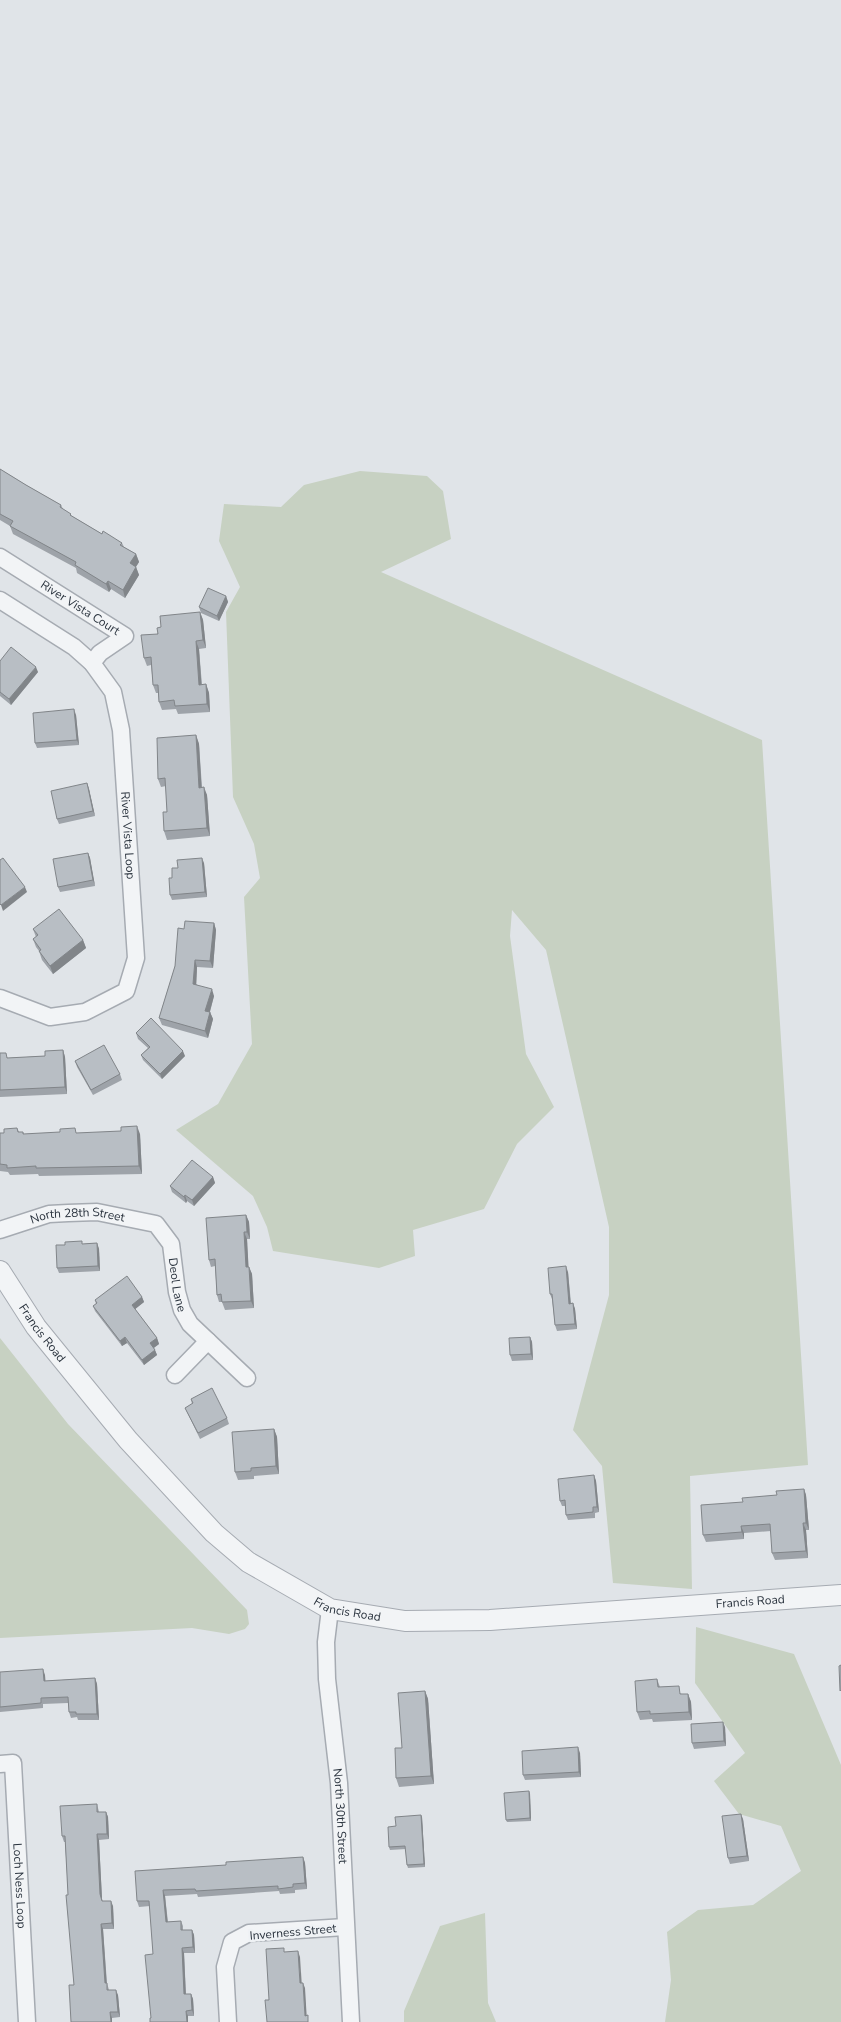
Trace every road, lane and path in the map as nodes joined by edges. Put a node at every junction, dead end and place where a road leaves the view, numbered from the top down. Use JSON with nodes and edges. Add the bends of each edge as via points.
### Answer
{"nodes":[{"id":1,"x":0,"y":557,"type":"edge"},
{"id":2,"x":0,"y":600,"type":"edge"},
{"id":3,"x":92,"y":662,"type":"junction"},
{"id":4,"x":0,"y":998,"type":"edge"},
{"id":5,"x":156,"y":1224,"type":"joint"},
{"id":6,"x":0,"y":1230,"type":"edge"},
{"id":7,"x":0,"y":1271,"type":"edge"},
{"id":8,"x":208,"y":1341,"type":"junction"},
{"id":9,"x":175,"y":1375,"type":"dead end"},
{"id":10,"x":247,"y":1378,"type":"dead end"},
{"id":11,"x":841,"y":1595,"type":"edge"},
{"id":12,"x":330,"y":1609,"type":"junction"},
{"id":13,"x":0,"y":1764,"type":"edge"},
{"id":14,"x":346,"y":1927,"type":"junction"},
{"id":15,"x":27,"y":2022,"type":"edge"},
{"id":16,"x":228,"y":2022,"type":"edge"},
{"id":17,"x":351,"y":2022,"type":"edge"}],
"edges":[{"from":1,"to":3,"type":"street","name":"River Vista Court","via":[[125,636]]},
{"from":2,"to":3,"type":"street","name":"River Vista Loop"},
{"from":3,"to":4,"type":"street","name":"River Vista Loop","via":[[113,692],[121,730],[136,958],[126,991],[85,1012],[50,1017]]},
{"from":5,"to":6,"type":"street","name":"North 28th Street","via":[[97,1212],[68,1213],[49,1214]]},
{"from":5,"to":8,"type":"street","name":"Deol Lane","via":[[171,1244],[182,1310],[190,1324]]},
{"from":7,"to":12,"type":"street","name":"Francis Road","via":[[36,1327],[128,1440],[214,1533],[248,1562]]},
{"from":8,"to":9,"type":"street"},
{"from":8,"to":10,"type":"street","name":"Deol Lane"},
{"from":11,"to":12,"type":"street","name":"Francis Road","via":[[490,1620],[405,1621]]},
{"from":12,"to":14,"type":"street","name":"North 30th Street","via":[[326,1642],[327,1679],[339,1783]]},
{"from":13,"to":15,"type":"street","name":"Loch Ness Loop","via":[[13,1763]]},
{"from":14,"to":16,"type":"street","name":"Inverness Street","via":[[249,1933],[232,1942],[225,1967]]},
{"from":14,"to":17,"type":"street","name":"North 30th Street"}]}
